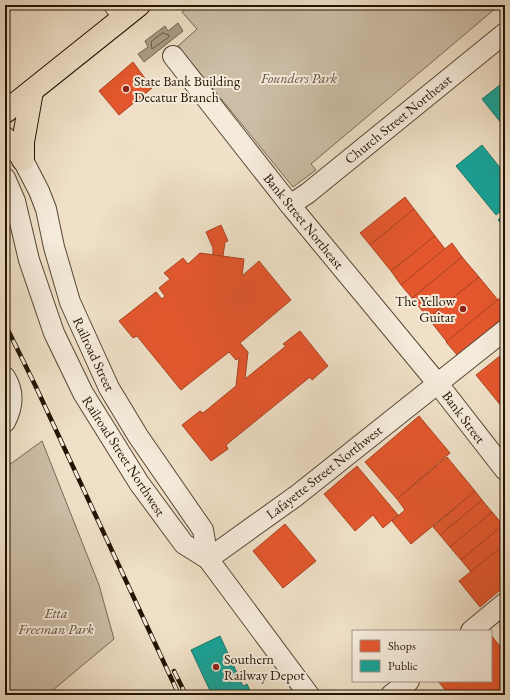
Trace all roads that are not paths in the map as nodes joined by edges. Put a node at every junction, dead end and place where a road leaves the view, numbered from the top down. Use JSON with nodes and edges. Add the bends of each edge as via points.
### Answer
{"nodes":[{"id":1,"x":125,"y":9,"type":"edge"},
{"id":2,"x":505,"y":33,"type":"edge"},
{"id":3,"x":173,"y":56,"type":"dead end"},
{"id":4,"x":32,"y":91,"type":"junction"},
{"id":5,"x":5,"y":112,"type":"edge"},
{"id":6,"x":5,"y":137,"type":"edge"},
{"id":7,"x":22,"y":160,"type":"junction"},
{"id":8,"x":5,"y":178,"type":"edge"},
{"id":9,"x":285,"y":198,"type":"junction"},
{"id":10,"x":505,"y":330,"type":"edge"},
{"id":11,"x":5,"y":377,"type":"edge"},
{"id":12,"x":438,"y":384,"type":"junction"},
{"id":13,"x":5,"y":422,"type":"edge"},
{"id":14,"x":505,"y":470,"type":"edge"},
{"id":15,"x":208,"y":559,"type":"junction"},
{"id":16,"x":505,"y":603,"type":"edge"},
{"id":17,"x":472,"y":630,"type":"edge"},
{"id":18,"x":408,"y":682,"type":"edge"},
{"id":19,"x":309,"y":695,"type":"edge"},
{"id":20,"x":391,"y":695,"type":"edge"}],
"edges":[{"from":1,"to":4,"type":"highway"},
{"from":2,"to":9,"type":"street","name":"Church Street Northeast"},
{"from":3,"to":9,"type":"street","name":"Bank Street Northeast"},
{"from":4,"to":5,"type":"highway"},
{"from":4,"to":7,"type":"highway"},
{"from":6,"to":7,"type":"street","name":"Railroad Street"},
{"from":7,"to":15,"type":"street","name":"Railroad Street","via":[[46,210],[70,302],[109,388],[138,436],[203,530]]},
{"from":8,"to":15,"type":"street","name":"Railroad Street Northwest","via":[[15,201],[30,260],[54,333],[83,394],[139,483],[184,544]]},
{"from":9,"to":12,"type":"street","name":"Bank Street Northeast"},
{"from":10,"to":12,"type":"street","name":"Lafayette Street Northwest"},
{"from":11,"to":13,"type":"street","via":[[10,386],[12,409]]},
{"from":12,"to":14,"type":"street","name":"Bank Street"},
{"from":12,"to":15,"type":"street","name":"Lafayette Street Northwest","via":[[296,496]]},
{"from":15,"to":19,"type":"street","name":"Railroad Street Northwest"},
{"from":16,"to":17,"type":"street"},
{"from":18,"to":20,"type":"street"}]}
